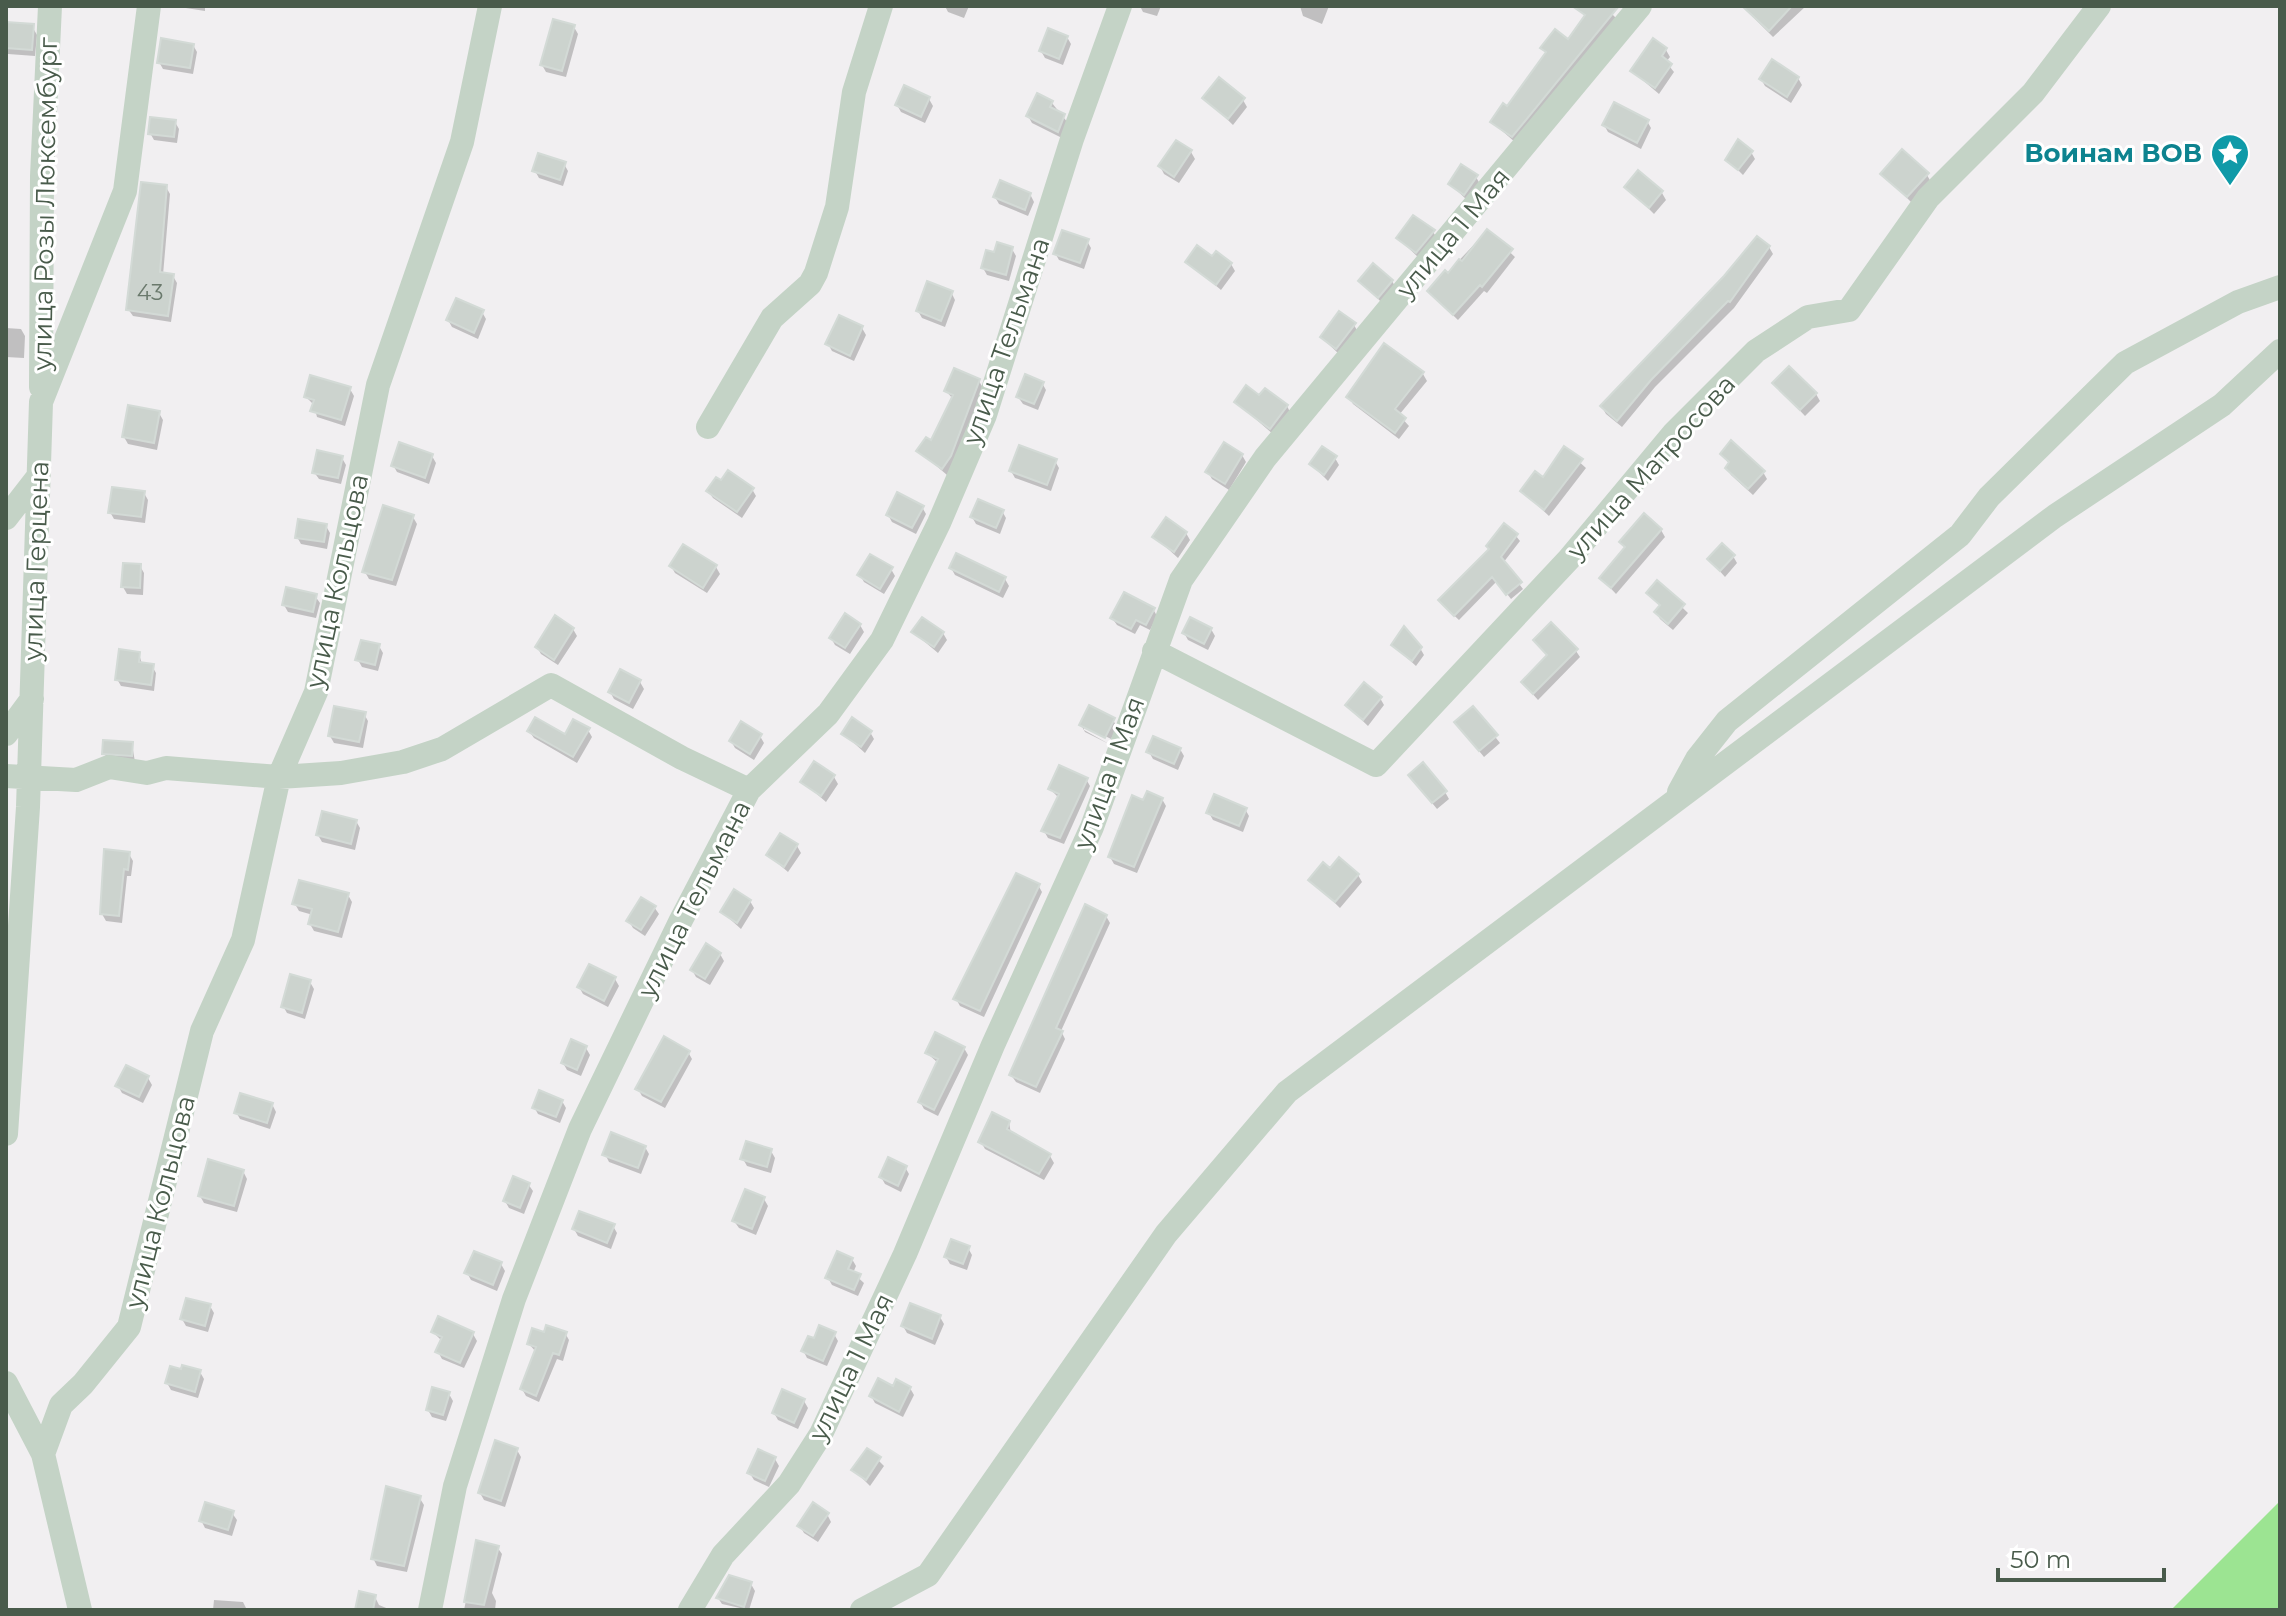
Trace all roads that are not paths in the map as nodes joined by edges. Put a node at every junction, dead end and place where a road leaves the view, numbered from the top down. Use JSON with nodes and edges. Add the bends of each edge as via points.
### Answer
{"nodes":[{"id":1,"x":50,"y":6,"type":"edge"},
{"id":2,"x":149,"y":6,"type":"edge"},
{"id":3,"x":490,"y":6,"type":"edge"},
{"id":4,"x":881,"y":6,"type":"edge"},
{"id":5,"x":1120,"y":6,"type":"edge"},
{"id":6,"x":1640,"y":6,"type":"edge"},
{"id":7,"x":2099,"y":6,"type":"edge"},
{"id":8,"x":2280,"y":287,"type":"edge"},
{"id":9,"x":2280,"y":351,"type":"edge"},
{"id":10,"x":41,"y":402,"type":"junction"},
{"id":11,"x":708,"y":427,"type":"dead end"},
{"id":12,"x":38,"y":477,"type":"junction"},
{"id":13,"x":6,"y":518,"type":"edge"},
{"id":14,"x":1154,"y":651,"type":"junction"},
{"id":15,"x":32,"y":699,"type":"junction"},
{"id":16,"x":6,"y":734,"type":"edge"},
{"id":17,"x":18,"y":777,"type":"edge"},
{"id":18,"x":279,"y":777,"type":"junction"},
{"id":19,"x":749,"y":790,"type":"junction"},
{"id":20,"x":1674,"y":801,"type":"junction"},
{"id":21,"x":6,"y":1134,"type":"edge"},
{"id":22,"x":6,"y":1383,"type":"edge"},
{"id":23,"x":43,"y":1454,"type":"junction"},
{"id":24,"x":80,"y":1610,"type":"edge"},
{"id":25,"x":430,"y":1610,"type":"edge"},
{"id":26,"x":690,"y":1610,"type":"edge"},
{"id":27,"x":862,"y":1610,"type":"edge"}],
"edges":[{"from":1,"to":10,"type":"street","name":"улица Розы Люксембург","via":[[42,176]]},
{"from":2,"to":10,"type":"street","name":"улица Герцена","via":[[125,191]]},
{"from":3,"to":18,"type":"street","name":"улица Кольцова","via":[[462,142],[378,385],[316,692]]},
{"from":4,"to":11,"type":"street","via":[[854,92],[837,207],[816,273],[772,318]]},
{"from":5,"to":19,"type":"street","name":"улица Тельмана","via":[[985,415],[939,523],[882,640],[828,714]]},
{"from":6,"to":14,"type":"street","name":"улица 1 Мая","via":[[1265,458],[1181,580]]},
{"from":7,"to":14,"type":"street","name":"улица Матросова","via":[[2033,93],[1928,198],[1849,310],[1808,317],[1756,351],[1674,433],[1569,559],[1376,765]]},
{"from":8,"to":20,"type":"street","via":[[2238,302],[2125,363],[1989,497],[1960,535],[1727,721],[1697,759]]},
{"from":9,"to":20,"type":"street","via":[[2222,405],[2055,516]]},
{"from":10,"to":12,"type":"street","name":"улица Герцена"},
{"from":12,"to":13,"type":"street"},
{"from":12,"to":15,"type":"street","name":"улица Герцена"},
{"from":14,"to":26,"type":"street","name":"улица 1 Мая","via":[[1092,827],[821,1434],[789,1484],[723,1555]]},
{"from":15,"to":16,"type":"street"},
{"from":15,"to":17,"type":"street","name":"улица Герцена"},
{"from":17,"to":18,"type":"street","via":[[76,780],[109,767]]},
{"from":17,"to":21,"type":"street","name":"улица Герцена"},
{"from":18,"to":19,"type":"street","via":[[341,773],[442,749],[551,685]]},
{"from":18,"to":23,"type":"street","name":"улица Кольцова","via":[[243,940],[202,1031],[129,1327],[61,1405]]},
{"from":19,"to":25,"type":"street","name":"улица Тельмана","via":[[574,1143],[514,1299],[455,1486]]},
{"from":20,"to":27,"type":"street","via":[[1287,1092],[1166,1234],[928,1575]]},
{"from":22,"to":23,"type":"street"},
{"from":23,"to":24,"type":"street"}]}
